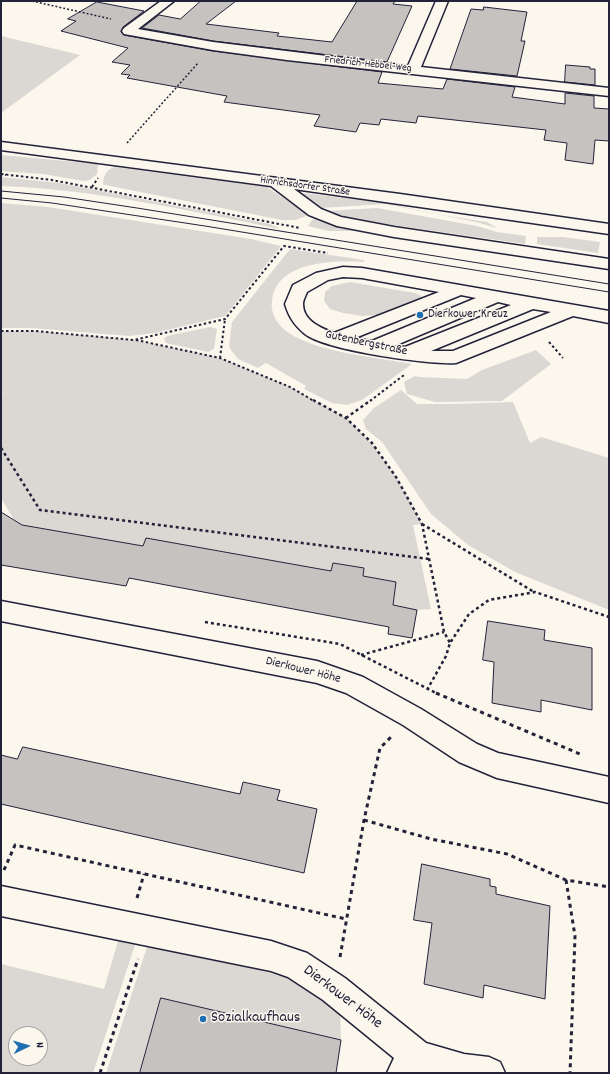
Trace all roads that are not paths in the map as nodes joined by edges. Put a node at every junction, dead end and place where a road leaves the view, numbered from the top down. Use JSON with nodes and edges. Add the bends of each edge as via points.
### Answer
{"nodes":[{"id":1,"x":168,"y":1,"type":"edge"},
{"id":2,"x":442,"y":1,"type":"edge"},
{"id":3,"x":413,"y":70,"type":"junction"},
{"id":4,"x":609,"y":92,"type":"edge"},
{"id":5,"x":1,"y":146,"type":"edge"},
{"id":6,"x":276,"y":183,"type":"junction"},
{"id":7,"x":609,"y":229,"type":"edge"},
{"id":8,"x":609,"y":264,"type":"edge"},
{"id":9,"x":459,"y":290,"type":"junction"},
{"id":10,"x":496,"y":297,"type":"junction"},
{"id":11,"x":531,"y":303,"type":"junction"},
{"id":12,"x":572,"y":310,"type":"junction"},
{"id":13,"x":609,"y":317,"type":"edge"},
{"id":14,"x":334,"y":340,"type":"junction"},
{"id":15,"x":372,"y":348,"type":"junction"},
{"id":16,"x":407,"y":354,"type":"junction"},
{"id":17,"x":1,"y":611,"type":"edge"},
{"id":18,"x":609,"y":790,"type":"edge"},
{"id":19,"x":1,"y":901,"type":"edge"},
{"id":20,"x":411,"y":1065,"type":"edge"},
{"id":21,"x":472,"y":1072,"type":"edge"}],
"edges":[{"from":1,"to":3,"type":"street","name":"Friedrich-Hebbel-Weg","via":[[132,28],[213,46]]},
{"from":2,"to":3,"type":"street"},
{"from":3,"to":4,"type":"street","name":"Friedrich-Hebbel-Weg"},
{"from":5,"to":6,"type":"street","name":"Hinrichsdorfer Straße"},
{"from":6,"to":7,"type":"street","name":"Hinrichsdorfer Straße"},
{"from":6,"to":8,"type":"street","via":[[315,212],[337,221]]},
{"from":9,"to":10,"type":"street","name":"Gutenbergstraße"},
{"from":9,"to":14,"type":"street"},
{"from":9,"to":14,"type":"street","name":"Gutenbergstraße","via":[[362,273],[337,272],[316,278],[299,289],[294,304],[299,318],[312,332]]},
{"from":10,"to":11,"type":"street","name":"Gutenbergstraße"},
{"from":10,"to":15,"type":"street"},
{"from":11,"to":12,"type":"street","name":"Gutenbergstraße"},
{"from":11,"to":16,"type":"street"},
{"from":12,"to":13,"type":"street","name":"Gutenbergstraße"},
{"from":12,"to":16,"type":"street","name":"Gutenbergstraße","via":[[456,357]]},
{"from":14,"to":15,"type":"street","name":"Gutenbergstraße"},
{"from":15,"to":16,"type":"street","name":"Gutenbergstraße"},
{"from":17,"to":18,"type":"street","name":"Dierkower Höhe","via":[[318,672],[354,685],[412,717],[468,753],[497,765]]},
{"from":19,"to":20,"type":"street","name":"Dierkower Höhe","via":[[271,956],[296,964],[334,989]]},
{"from":20,"to":21,"type":"street","name":"Dierkower Höhe"}]}
